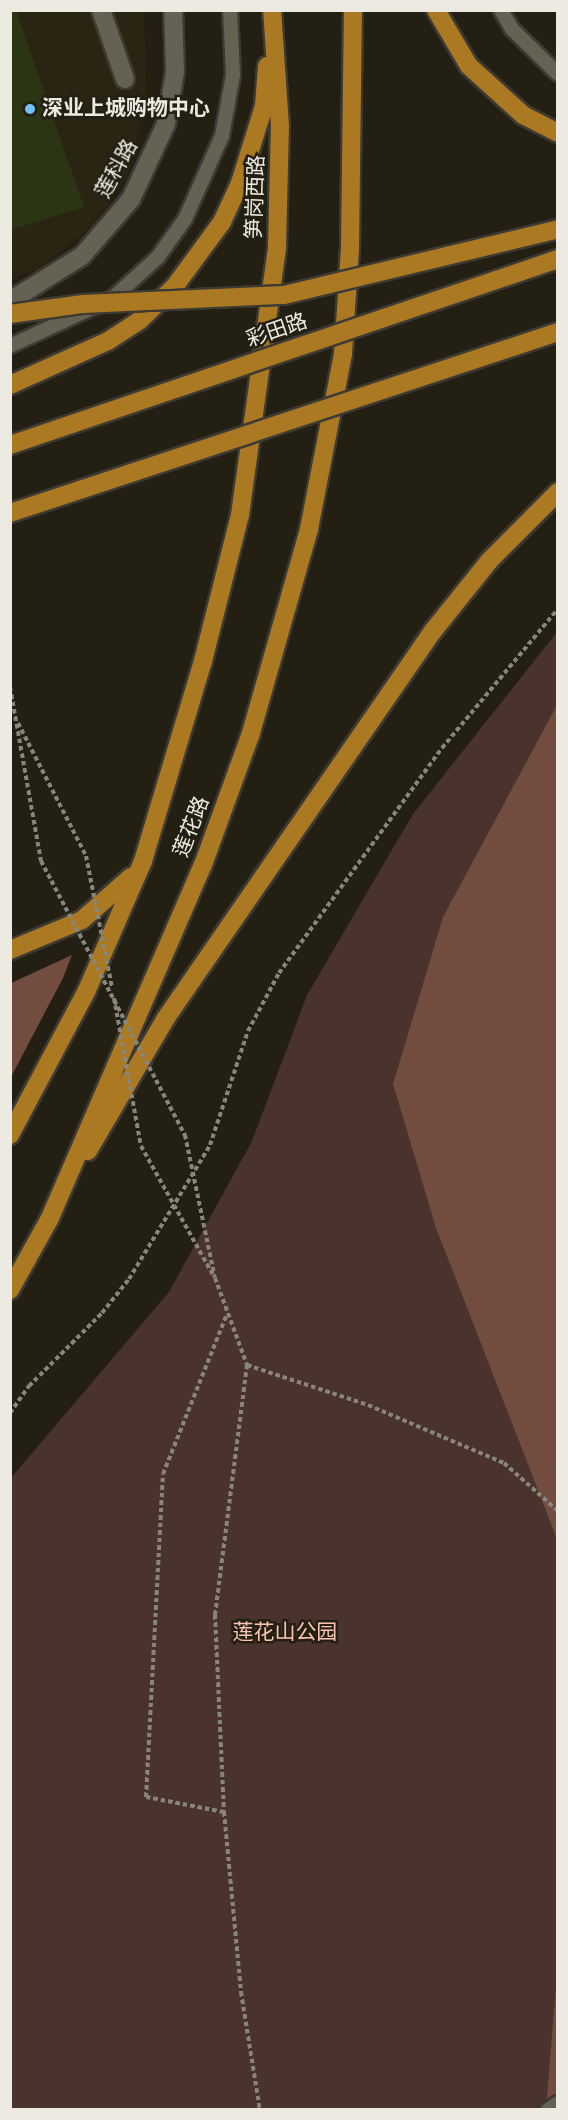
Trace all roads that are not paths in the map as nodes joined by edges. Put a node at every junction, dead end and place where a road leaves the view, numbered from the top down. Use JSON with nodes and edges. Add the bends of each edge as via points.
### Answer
{"nodes":[{"id":1,"x":101,"y":10,"type":"edge"},
{"id":2,"x":173,"y":10,"type":"edge"},
{"id":3,"x":230,"y":10,"type":"edge"},
{"id":4,"x":272,"y":10,"type":"edge"},
{"id":5,"x":353,"y":10,"type":"edge"},
{"id":6,"x":436,"y":10,"type":"edge"},
{"id":7,"x":501,"y":10,"type":"edge"},
{"id":8,"x":558,"y":74,"type":"edge"},
{"id":9,"x":125,"y":79,"type":"dead end"},
{"id":10,"x":558,"y":133,"type":"edge"},
{"id":11,"x":558,"y":229,"type":"edge"},
{"id":12,"x":558,"y":259,"type":"edge"},
{"id":13,"x":10,"y":301,"type":"edge"},
{"id":14,"x":10,"y":314,"type":"edge"},
{"id":15,"x":558,"y":332,"type":"edge"},
{"id":16,"x":10,"y":346,"type":"edge"},
{"id":17,"x":260,"y":384,"type":"joint"},
{"id":18,"x":10,"y":385,"type":"edge"},
{"id":19,"x":10,"y":445,"type":"edge"},
{"id":20,"x":558,"y":492,"type":"edge"},
{"id":21,"x":10,"y":513,"type":"edge"},
{"id":22,"x":143,"y":861,"type":"junction"},
{"id":23,"x":10,"y":950,"type":"edge"},
{"id":24,"x":10,"y":1135,"type":"edge"},
{"id":25,"x":50,"y":1218,"type":"junction"},
{"id":26,"x":10,"y":1290,"type":"edge"},
{"id":27,"x":558,"y":2103,"type":"edge"},
{"id":28,"x":548,"y":2109,"type":"edge"}],
"edges":[{"from":1,"to":9,"type":"street"},
{"from":2,"to":13,"type":"street","name":"莲科路","via":[[175,72],[166,124],[131,199],[82,256]]},
{"from":3,"to":16,"type":"lane","via":[[233,75],[222,136],[185,219],[158,257],[113,298]]},
{"from":4,"to":17,"type":"main road","name":"笋岗西路","via":[[280,126],[278,225]]},
{"from":4,"to":18,"type":"main road","via":[[264,106],[222,222],[175,286],[140,320],[75,359]]},
{"from":5,"to":25,"type":"main road","name":"莲花路","via":[[350,249],[343,354],[309,529],[251,733],[203,865]]},
{"from":6,"to":10,"type":"main road","via":[[469,66],[523,115]]},
{"from":7,"to":8,"type":"lane","via":[[512,29]]},
{"from":11,"to":14,"type":"main road","bridge":true,"via":[[284,295],[83,304]]},
{"from":12,"to":19,"type":"main road","name":"彩田路","bridge":true},
{"from":15,"to":21,"type":"main road","bridge":true},
{"from":17,"to":22,"type":"main road","name":"莲花路","via":[[240,515],[203,661]]},
{"from":20,"to":25,"type":"main road","via":[[482,570],[374,714],[166,1018]]},
{"from":22,"to":23,"type":"main road","via":[[124,885],[82,920]]},
{"from":22,"to":24,"type":"main road","name":"莲花路","via":[[87,990]]},
{"from":25,"to":26,"type":"main road","name":"莲花路"},
{"from":27,"to":28,"type":"lane"}]}
